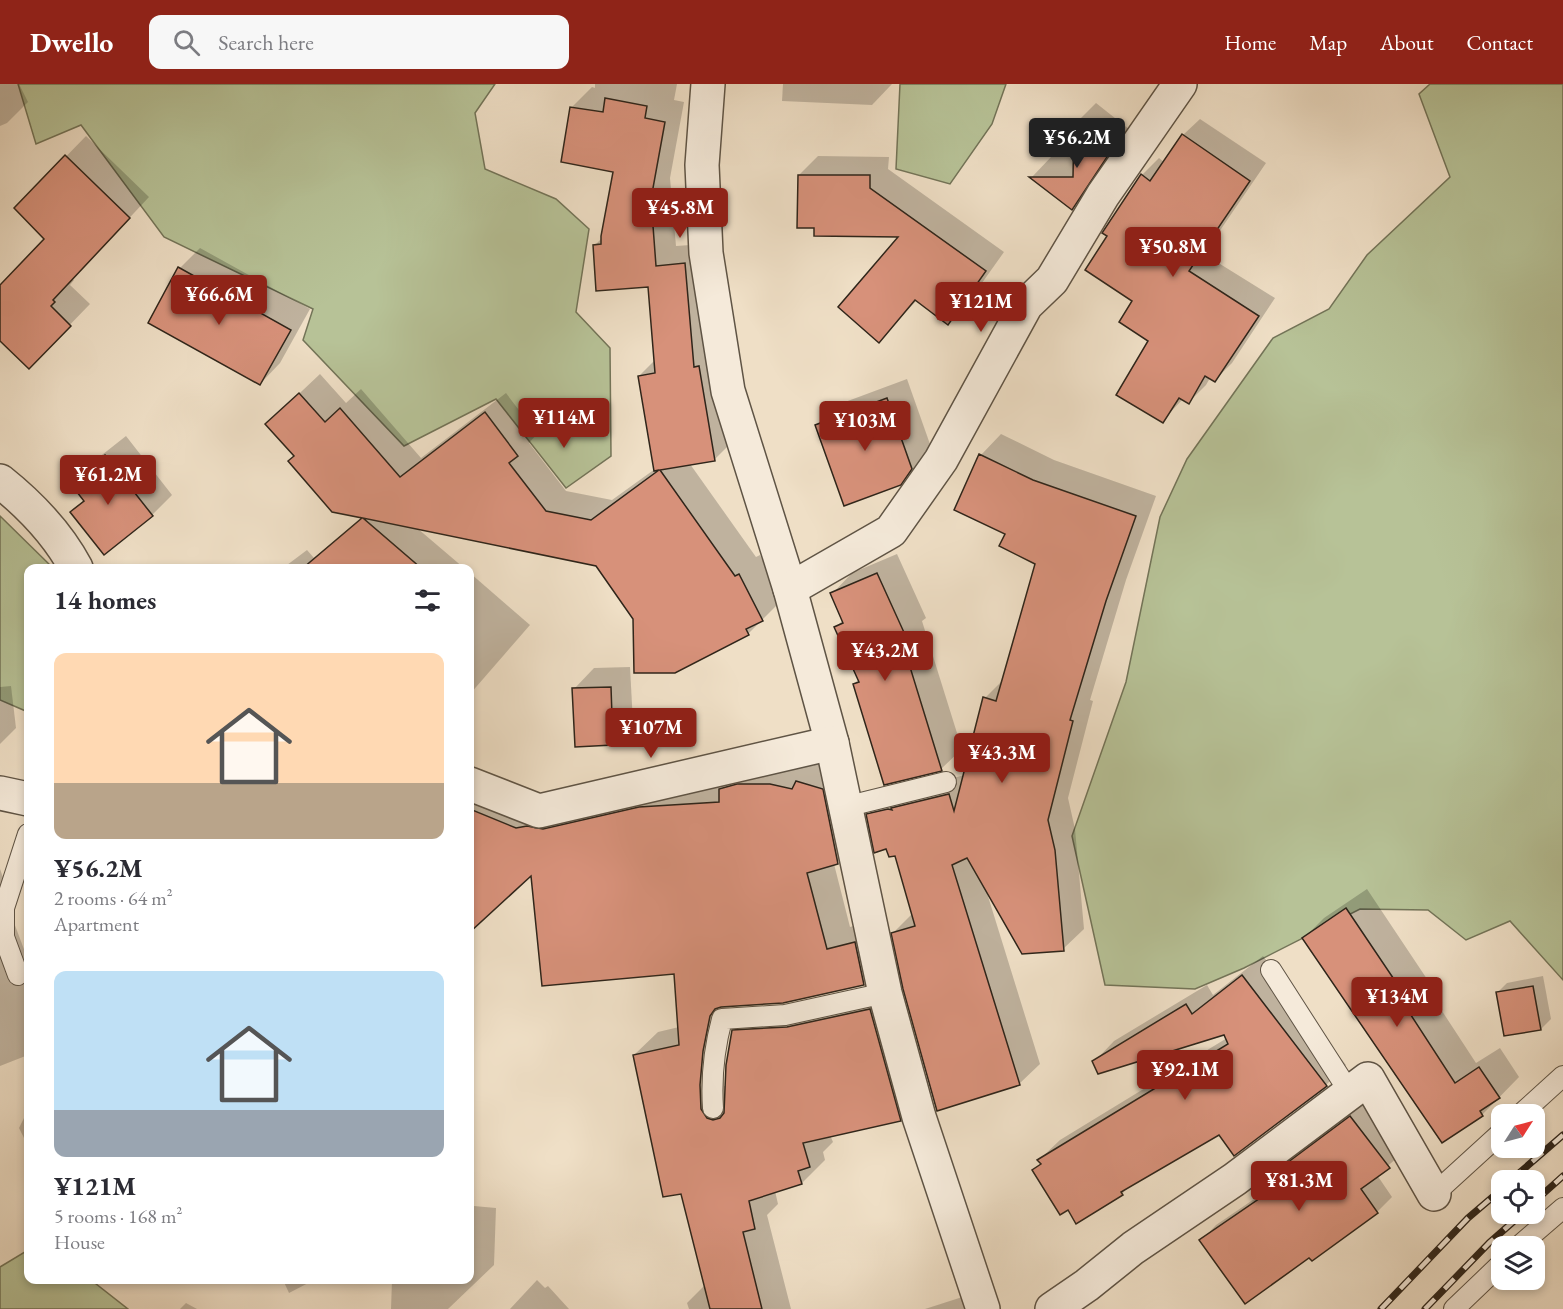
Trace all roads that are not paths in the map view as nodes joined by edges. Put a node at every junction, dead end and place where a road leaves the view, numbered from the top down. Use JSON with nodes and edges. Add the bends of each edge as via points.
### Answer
{"nodes":[{"id":1,"x":708,"y":84,"type":"edge"},
{"id":2,"x":1180,"y":84,"type":"edge"},
{"id":3,"x":0,"y":481,"type":"edge"},
{"id":4,"x":73,"y":564,"type":"edge"},
{"id":5,"x":790,"y":589,"type":"junction"},
{"id":6,"x":832,"y":743,"type":"junction"},
{"id":7,"x":946,"y":782,"type":"dead end"},
{"id":8,"x":474,"y":786,"type":"edge"},
{"id":9,"x":0,"y":793,"type":"edge"},
{"id":10,"x":24,"y":798,"type":"edge"},
{"id":11,"x":845,"y":807,"type":"junction"},
{"id":12,"x":24,"y":846,"type":"edge"},
{"id":13,"x":1270,"y":970,"type":"dead end"},
{"id":14,"x":18,"y":975,"type":"dead end"},
{"id":15,"x":885,"y":993,"type":"junction"},
{"id":16,"x":1563,"y":1076,"type":"edge"},
{"id":17,"x":1350,"y":1093,"type":"junction"},
{"id":18,"x":1532,"y":1104,"type":"edge"},
{"id":19,"x":713,"y":1108,"type":"dead end"},
{"id":20,"x":1491,"y":1142,"type":"edge"},
{"id":21,"x":1434,"y":1194,"type":"joint"},
{"id":22,"x":1563,"y":1208,"type":"edge"},
{"id":23,"x":1531,"y":1236,"type":"edge"},
{"id":24,"x":1491,"y":1274,"type":"edge"},
{"id":25,"x":983,"y":1309,"type":"edge"},
{"id":26,"x":1052,"y":1309,"type":"edge"},
{"id":27,"x":1454,"y":1309,"type":"edge"}],
"edges":[{"from":1,"to":5,"type":"street","via":[[702,165],[706,253],[724,368]]},
{"from":2,"to":5,"type":"street","via":[[1103,195],[1052,280],[1026,305],[941,460],[891,531]]},
{"from":3,"to":4,"type":"street","via":[[28,503]]},
{"from":5,"to":6,"type":"street"},
{"from":6,"to":8,"type":"street","via":[[539,811]]},
{"from":6,"to":11,"type":"street"},
{"from":7,"to":11,"type":"lane"},
{"from":9,"to":10,"type":"street"},
{"from":11,"to":15,"type":"street"},
{"from":12,"to":14,"type":"lane","via":[[4,909],[4,937]]},
{"from":13,"to":17,"type":"lane"},
{"from":15,"to":19,"type":"lane","via":[[785,1015],[722,1019],[715,1044]]},
{"from":15,"to":25,"type":"street","via":[[919,1117]]},
{"from":16,"to":18,"type":"lane"},
{"from":17,"to":21,"type":"street","via":[[1368,1079]]},
{"from":17,"to":26,"type":"street"},
{"from":20,"to":21,"type":"lane"},
{"from":22,"to":23,"type":"lane"},
{"from":24,"to":27,"type":"lane"}]}
